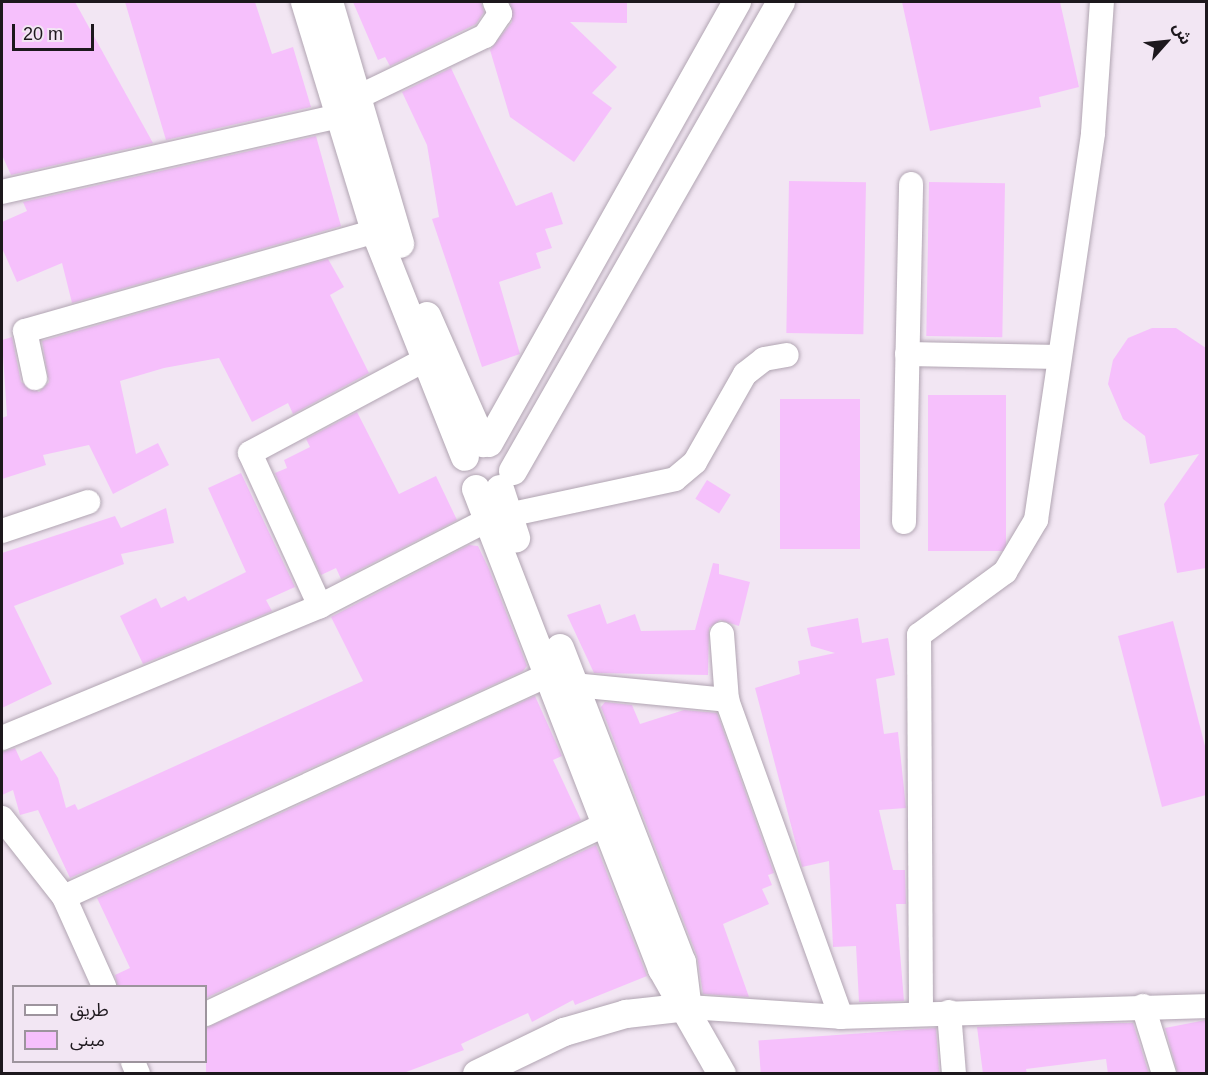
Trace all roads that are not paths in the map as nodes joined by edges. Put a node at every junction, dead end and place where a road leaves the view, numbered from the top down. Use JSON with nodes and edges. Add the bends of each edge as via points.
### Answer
{"nodes":[{"id":1,"x":305,"y":2,"type":"edge"},
{"id":2,"x":329,"y":2,"type":"edge"},
{"id":3,"x":495,"y":2,"type":"edge"},
{"id":4,"x":737,"y":2,"type":"edge"},
{"id":5,"x":781,"y":2,"type":"edge"},
{"id":6,"x":1102,"y":2,"type":"edge"},
{"id":7,"x":347,"y":107,"type":"junction"},
{"id":8,"x":911,"y":183,"type":"dead end"},
{"id":9,"x":2,"y":192,"type":"edge"},
{"id":10,"x":375,"y":231,"type":"junction"},
{"id":11,"x":908,"y":354,"type":"junction"},
{"id":12,"x":787,"y":355,"type":"dead end"},
{"id":13,"x":1059,"y":357,"type":"junction"},
{"id":14,"x":424,"y":360,"type":"junction"},
{"id":15,"x":36,"y":378,"type":"dead end"},
{"id":16,"x":479,"y":448,"type":"junction"},
{"id":17,"x":497,"y":497,"type":"junction"},
{"id":18,"x":88,"y":502,"type":"dead end"},
{"id":19,"x":904,"y":522,"type":"dead end"},
{"id":20,"x":2,"y":531,"type":"edge"},
{"id":21,"x":320,"y":606,"type":"junction"},
{"id":22,"x":722,"y":634,"type":"dead end"},
{"id":23,"x":562,"y":679,"type":"junction"},
{"id":24,"x":727,"y":700,"type":"junction"},
{"id":25,"x":2,"y":738,"type":"edge"},
{"id":26,"x":2,"y":818,"type":"edge"},
{"id":27,"x":604,"y":825,"type":"junction"},
{"id":28,"x":64,"y":897,"type":"junction"},
{"id":29,"x":103,"y":985,"type":"edge"},
{"id":30,"x":1143,"y":1006,"type":"junction"},
{"id":31,"x":1206,"y":1006,"type":"edge"},
{"id":32,"x":688,"y":1007,"type":"junction"},
{"id":33,"x":949,"y":1011,"type":"junction"},
{"id":34,"x":207,"y":1014,"type":"edge"},
{"id":35,"x":921,"y":1014,"type":"junction"},
{"id":36,"x":842,"y":1017,"type":"junction"},
{"id":37,"x":477,"y":1074,"type":"edge"},
{"id":38,"x":722,"y":1074,"type":"edge"},
{"id":39,"x":954,"y":1074,"type":"edge"},
{"id":40,"x":1164,"y":1074,"type":"edge"}],
"edges":[{"from":1,"to":7,"type":"street"},
{"from":2,"to":7,"type":"street"},
{"from":3,"to":7,"type":"street","via":[[500,14],[485,36]]},
{"from":4,"to":16,"type":"street"},
{"from":5,"to":17,"type":"street"},
{"from":6,"to":13,"type":"street","via":[[1093,133]]},
{"from":7,"to":9,"type":"street"},
{"from":7,"to":10,"type":"street"},
{"from":7,"to":16,"type":"street"},
{"from":8,"to":11,"type":"street"},
{"from":10,"to":14,"type":"street"},
{"from":10,"to":15,"type":"street","via":[[25,331]]},
{"from":11,"to":13,"type":"street"},
{"from":11,"to":19,"type":"street"},
{"from":12,"to":17,"type":"street","via":[[764,359],[746,374],[695,462],[675,479]]},
{"from":13,"to":35,"type":"street","via":[[1036,520],[1005,572],[919,635]]},
{"from":14,"to":16,"type":"street"},
{"from":14,"to":21,"type":"street","via":[[250,453]]},
{"from":16,"to":17,"type":"street","via":[[463,472]]},
{"from":16,"to":17,"type":"street","via":[[504,449]]},
{"from":17,"to":21,"type":"street"},
{"from":17,"to":23,"type":"street"},
{"from":18,"to":20,"type":"street"},
{"from":21,"to":25,"type":"street"},
{"from":22,"to":24,"type":"street"},
{"from":23,"to":24,"type":"street"},
{"from":23,"to":27,"type":"street"},
{"from":23,"to":28,"type":"street"},
{"from":23,"to":32,"type":"street","via":[[681,962]]},
{"from":24,"to":36,"type":"street"},
{"from":26,"to":28,"type":"street"},
{"from":27,"to":32,"type":"street","via":[[667,979]]},
{"from":27,"to":34,"type":"street"},
{"from":28,"to":29,"type":"street"},
{"from":30,"to":31,"type":"street"},
{"from":30,"to":33,"type":"street"},
{"from":30,"to":40,"type":"street"},
{"from":32,"to":36,"type":"street"},
{"from":32,"to":37,"type":"street","via":[[626,1014],[564,1032]]},
{"from":32,"to":38,"type":"street"},
{"from":33,"to":35,"type":"street"},
{"from":33,"to":39,"type":"street"},
{"from":35,"to":36,"type":"street"}]}
